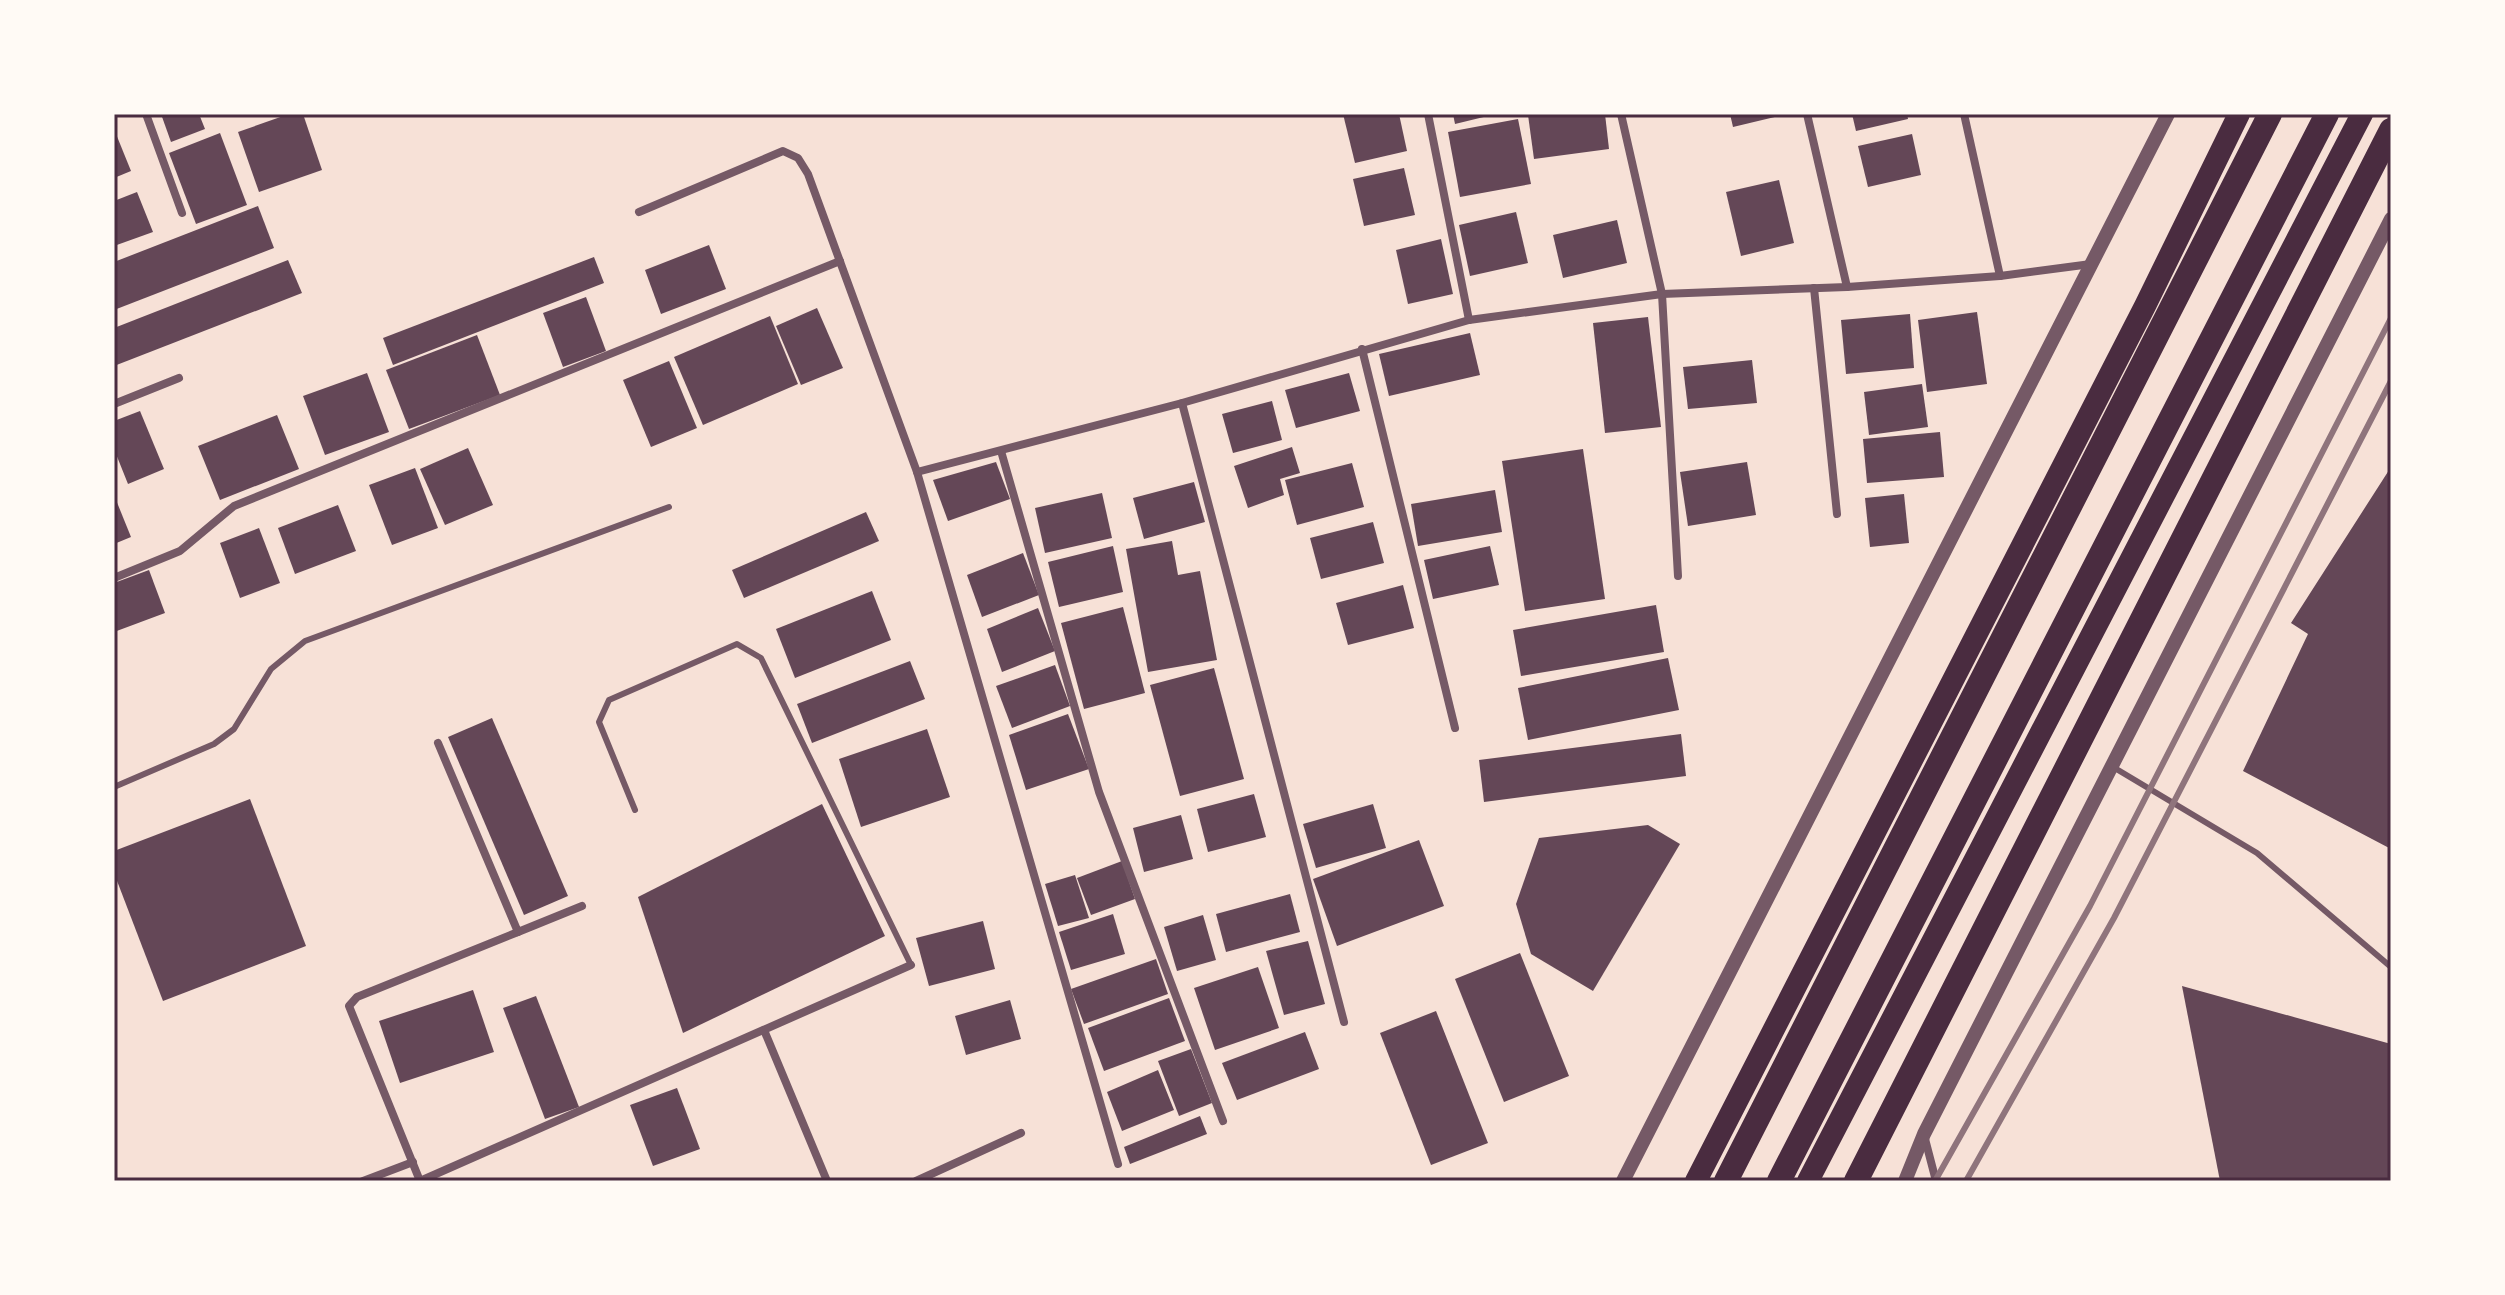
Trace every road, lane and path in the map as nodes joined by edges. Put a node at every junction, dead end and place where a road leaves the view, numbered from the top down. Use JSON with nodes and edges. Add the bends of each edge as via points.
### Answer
{"nodes":[{"id":1,"x":146,"y":114,"type":"edge"},
{"id":2,"x":1428,"y":114,"type":"edge"},
{"id":3,"x":1621,"y":114,"type":"edge"},
{"id":4,"x":1807,"y":114,"type":"edge"},
{"id":5,"x":1964,"y":114,"type":"edge"},
{"id":6,"x":2168,"y":114,"type":"edge"},
{"id":7,"x":2239,"y":114,"type":"edge"},
{"id":8,"x":2270,"y":114,"type":"edge"},
{"id":9,"x":2327,"y":114,"type":"edge"},
{"id":10,"x":2362,"y":114,"type":"edge"},
{"id":11,"x":2391,"y":130,"type":"edge"},
{"id":12,"x":639,"y":212,"type":"dead end"},
{"id":13,"x":182,"y":213,"type":"dead end"},
{"id":14,"x":2391,"y":219,"type":"edge"},
{"id":15,"x":840,"y":261,"type":"junction"},
{"id":16,"x":2092,"y":264,"type":"junction"},
{"id":17,"x":2000,"y":276,"type":"junction"},
{"id":18,"x":1847,"y":287,"type":"junction"},
{"id":19,"x":1814,"y":288,"type":"junction"},
{"id":20,"x":1662,"y":294,"type":"junction"},
{"id":21,"x":1469,"y":320,"type":"junction"},
{"id":22,"x":1362,"y":349,"type":"junction"},
{"id":23,"x":179,"y":378,"type":"dead end"},
{"id":24,"x":1182,"y":403,"type":"junction"},
{"id":25,"x":114,"y":404,"type":"edge"},
{"id":26,"x":1001,"y":451,"type":"junction"},
{"id":27,"x":917,"y":472,"type":"junction"},
{"id":28,"x":669,"y":507,"type":"dead end"},
{"id":29,"x":1837,"y":514,"type":"dead end"},
{"id":30,"x":1678,"y":576,"type":"dead end"},
{"id":31,"x":114,"y":578,"type":"edge"},
{"id":32,"x":1455,"y":728,"type":"dead end"},
{"id":33,"x":438,"y":743,"type":"dead end"},
{"id":34,"x":2113,"y":767,"type":"junction"},
{"id":35,"x":114,"y":787,"type":"edge"},
{"id":36,"x":635,"y":810,"type":"dead end"},
{"id":37,"x":582,"y":906,"type":"dead end"},
{"id":38,"x":518,"y":932,"type":"junction"},
{"id":39,"x":911,"y":965,"type":"joint"},
{"id":40,"x":2391,"y":967,"type":"edge"},
{"id":41,"x":1344,"y":1022,"type":"dead end"},
{"id":42,"x":764,"y":1030,"type":"junction"},
{"id":43,"x":1223,"y":1121,"type":"dead end"},
{"id":44,"x":1021,"y":1133,"type":"dead end"},
{"id":45,"x":1924,"y":1134,"type":"junction"},
{"id":46,"x":413,"y":1162,"type":"junction"},
{"id":47,"x":1118,"y":1164,"type":"dead end"},
{"id":48,"x":363,"y":1181,"type":"edge"},
{"id":49,"x":420,"y":1181,"type":"edge"},
{"id":50,"x":827,"y":1181,"type":"edge"},
{"id":51,"x":916,"y":1181,"type":"edge"},
{"id":52,"x":1623,"y":1181,"type":"edge"},
{"id":53,"x":1696,"y":1181,"type":"edge"},
{"id":54,"x":1726,"y":1181,"type":"edge"},
{"id":55,"x":1779,"y":1181,"type":"edge"},
{"id":56,"x":1808,"y":1181,"type":"edge"},
{"id":57,"x":1856,"y":1181,"type":"edge"},
{"id":58,"x":1905,"y":1181,"type":"edge"},
{"id":59,"x":1936,"y":1181,"type":"edge"}],
"edges":[{"from":1,"to":13,"type":"street"},
{"from":2,"to":21,"type":"street"},
{"from":3,"to":20,"type":"street"},
{"from":4,"to":18,"type":"street"},
{"from":5,"to":17,"type":"street"},
{"from":6,"to":16,"type":"street"},
{"from":7,"to":53,"type":"highway"},
{"from":8,"to":54,"type":"highway"},
{"from":9,"to":55,"type":"highway"},
{"from":10,"to":56,"type":"highway"},
{"from":11,"to":57,"type":"highway"},
{"from":12,"to":15,"type":"street","via":[[783,151],[798,158],[808,174]]},
{"from":14,"to":34,"type":"street"},
{"from":15,"to":27,"type":"street"},
{"from":15,"to":31,"type":"street","via":[[234,506],[180,551]]},
{"from":16,"to":17,"type":"street"},
{"from":16,"to":52,"type":"street"},
{"from":17,"to":18,"type":"street"},
{"from":18,"to":19,"type":"street"},
{"from":19,"to":20,"type":"street"},
{"from":19,"to":29,"type":"street"},
{"from":20,"to":21,"type":"street"},
{"from":20,"to":30,"type":"street"},
{"from":21,"to":22,"type":"street"},
{"from":22,"to":24,"type":"street"},
{"from":22,"to":32,"type":"street"},
{"from":23,"to":25,"type":"street"},
{"from":24,"to":26,"type":"street"},
{"from":24,"to":41,"type":"street"},
{"from":26,"to":27,"type":"street"},
{"from":26,"to":43,"type":"street","via":[[1099,792]]},
{"from":27,"to":47,"type":"street"},
{"from":28,"to":35,"type":"lane","via":[[305,641],[271,669],[234,729],[214,744]]},
{"from":33,"to":38,"type":"street"},
{"from":34,"to":40,"type":"lane","via":[[2257,853]]},
{"from":34,"to":45,"type":"street"},
{"from":36,"to":39,"type":"lane","via":[[599,722],[609,700],[737,644],[761,658]]},
{"from":37,"to":38,"type":"street"},
{"from":38,"to":46,"type":"street","via":[[351,1001],[350,1012]]},
{"from":39,"to":42,"type":"street"},
{"from":42,"to":49,"type":"street"},
{"from":42,"to":50,"type":"street"},
{"from":44,"to":51,"type":"street"},
{"from":45,"to":58,"type":"street"},
{"from":45,"to":59,"type":"street"},
{"from":46,"to":48,"type":"street"},
{"from":46,"to":49,"type":"street"}]}
